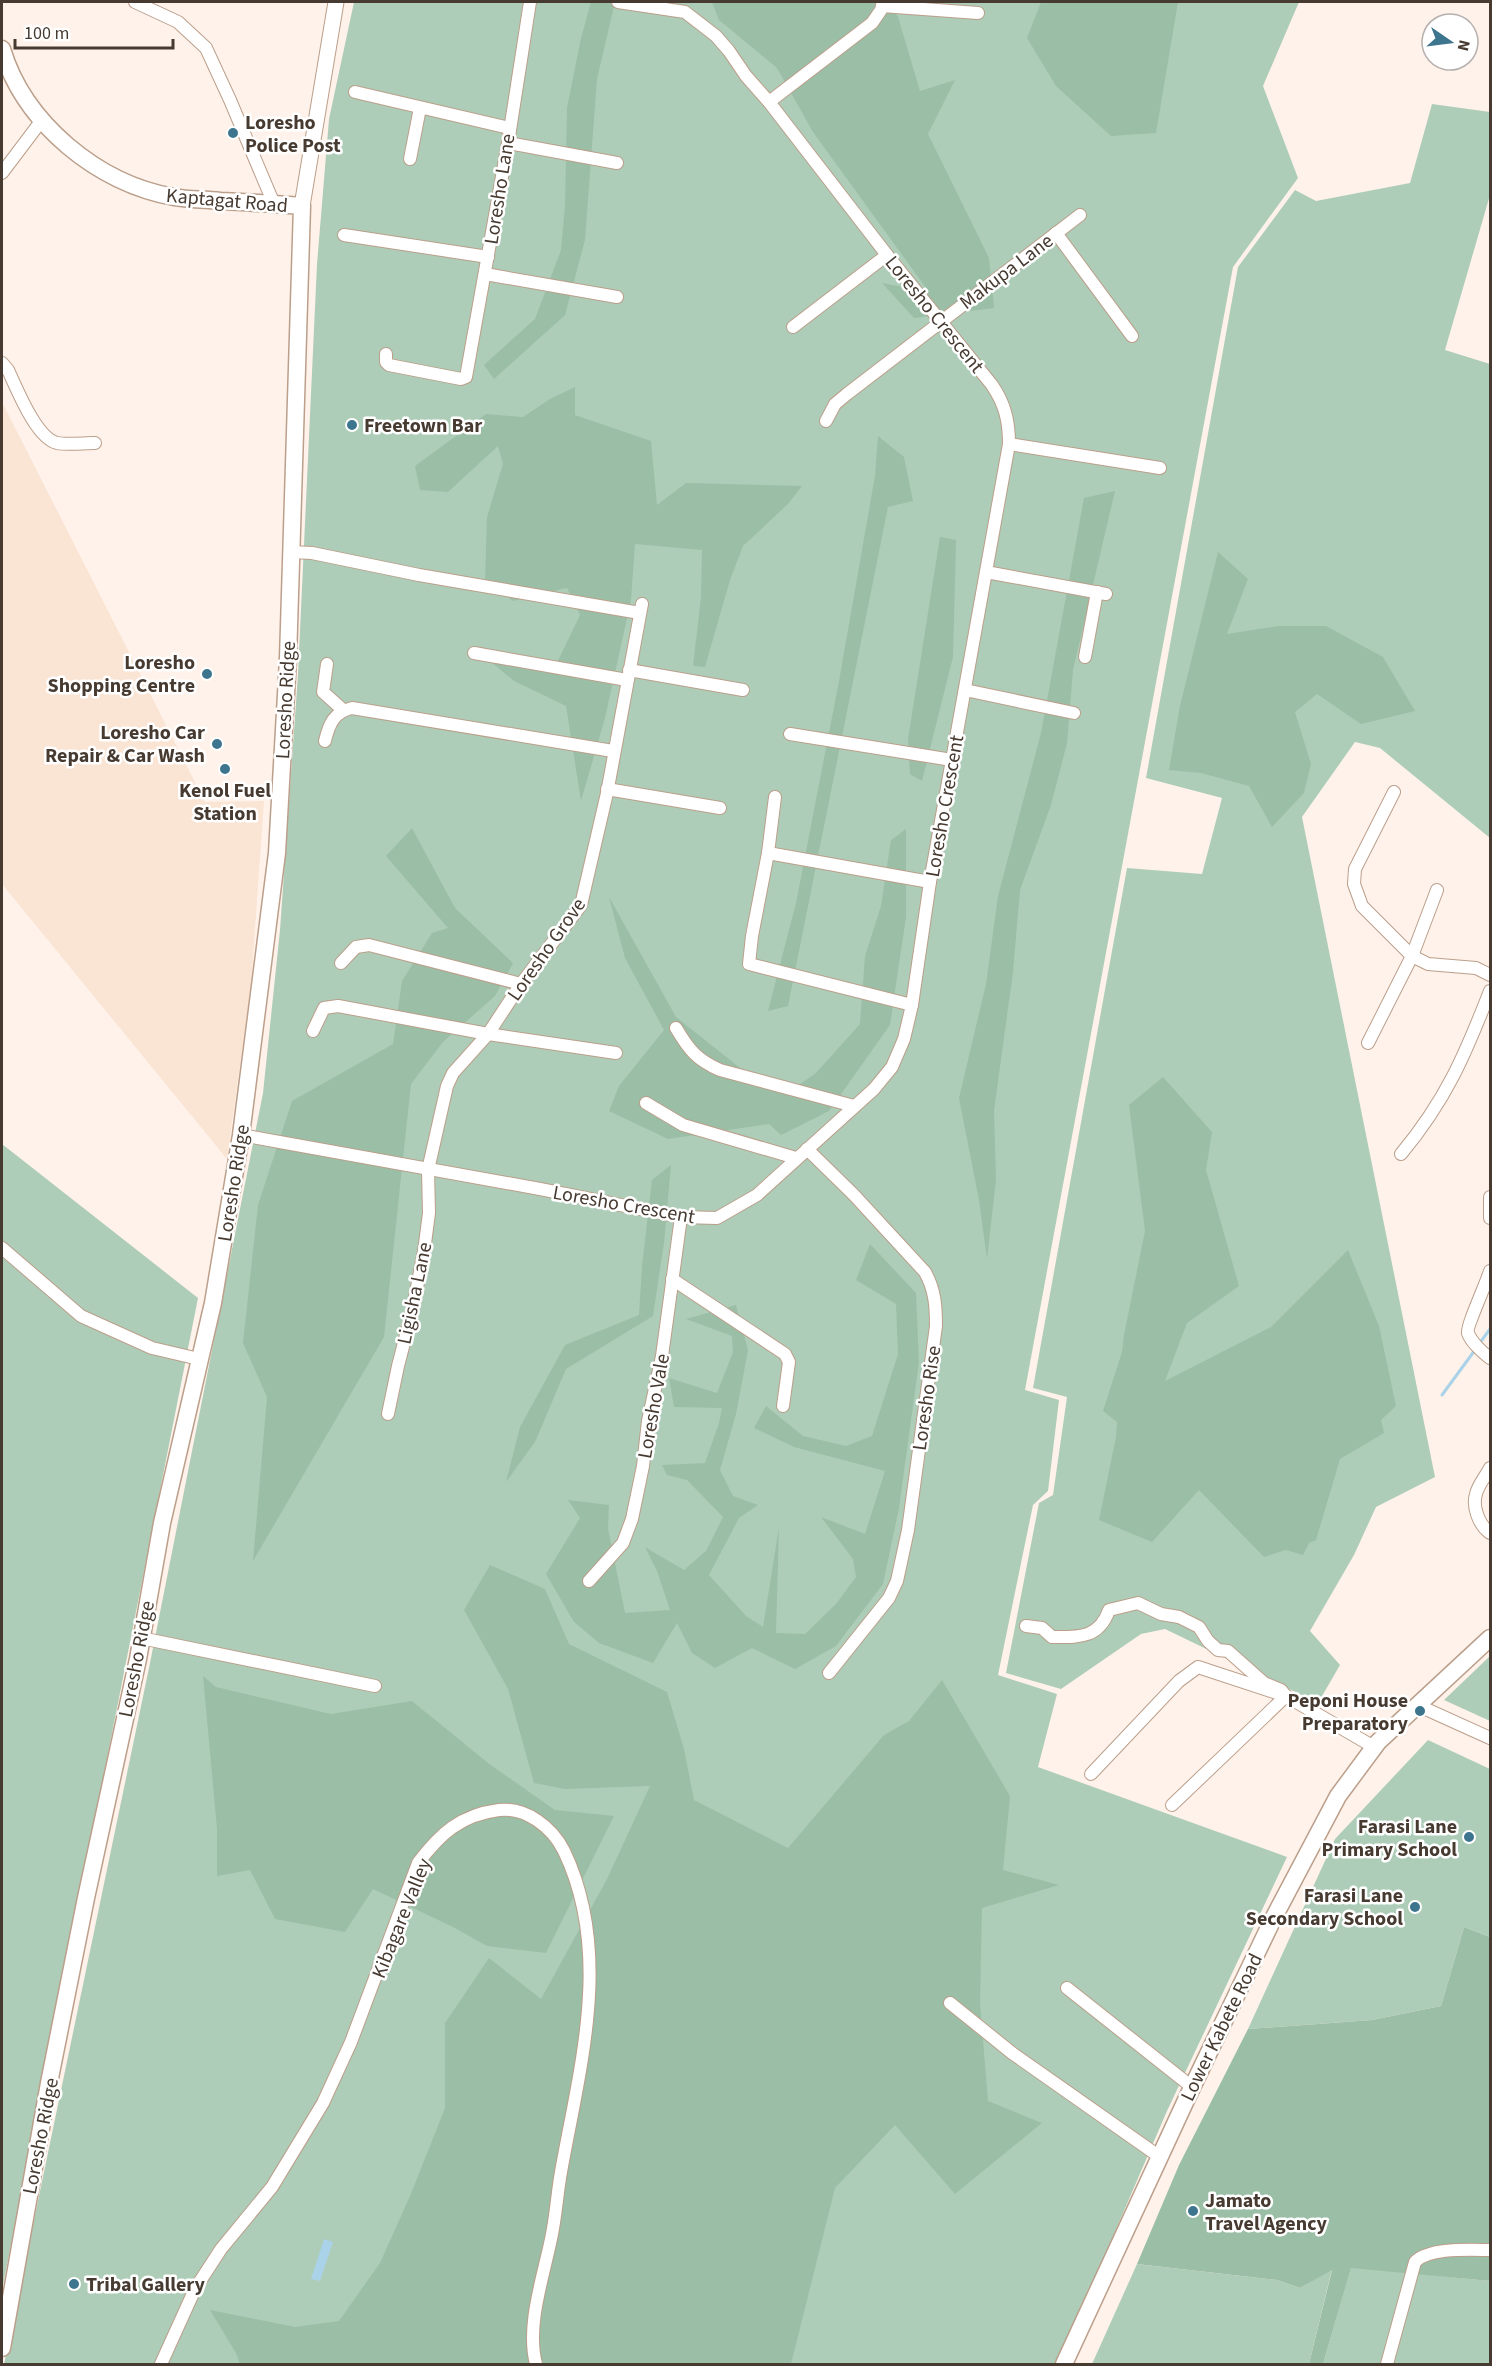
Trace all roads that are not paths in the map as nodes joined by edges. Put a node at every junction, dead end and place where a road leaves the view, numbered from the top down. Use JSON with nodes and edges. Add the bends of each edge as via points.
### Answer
{"nodes":[{"id":1,"x":135,"y":2,"type":"edge"},
{"id":2,"x":336,"y":2,"type":"edge"},
{"id":3,"x":530,"y":2,"type":"edge"},
{"id":4,"x":618,"y":2,"type":"edge"},
{"id":5,"x":882,"y":4,"type":"edge"},
{"id":6,"x":978,"y":13,"type":"dead end"},
{"id":7,"x":2,"y":49,"type":"edge"},
{"id":8,"x":355,"y":92,"type":"dead end"},
{"id":9,"x":770,"y":102,"type":"junction"},
{"id":10,"x":420,"y":108,"type":"junction"},
{"id":11,"x":42,"y":120,"type":"junction"},
{"id":12,"x":509,"y":128,"type":"junction"},
{"id":13,"x":508,"y":143,"type":"junction"},
{"id":14,"x":410,"y":159,"type":"dead end"},
{"id":15,"x":617,"y":163,"type":"dead end"},
{"id":16,"x":2,"y":173,"type":"edge"},
{"id":17,"x":274,"y":204,"type":"junction"},
{"id":18,"x":302,"y":206,"type":"junction"},
{"id":19,"x":1080,"y":215,"type":"dead end"},
{"id":20,"x":1056,"y":233,"type":"junction"},
{"id":21,"x":344,"y":235,"type":"dead end"},
{"id":22,"x":887,"y":255,"type":"junction"},
{"id":23,"x":488,"y":257,"type":"junction"},
{"id":24,"x":485,"y":274,"type":"junction"},
{"id":25,"x":617,"y":297,"type":"dead end"},
{"id":26,"x":940,"y":321,"type":"junction"},
{"id":27,"x":793,"y":327,"type":"dead end"},
{"id":28,"x":1132,"y":336,"type":"dead end"},
{"id":29,"x":386,"y":354,"type":"dead end"},
{"id":30,"x":2,"y":363,"type":"edge"},
{"id":31,"x":826,"y":421,"type":"dead end"},
{"id":32,"x":95,"y":443,"type":"dead end"},
{"id":33,"x":1009,"y":444,"type":"junction"},
{"id":34,"x":1160,"y":468,"type":"dead end"},
{"id":35,"x":291,"y":552,"type":"junction"},
{"id":36,"x":986,"y":572,"type":"junction"},
{"id":37,"x":474,"y":653,"type":"dead end"},
{"id":38,"x":1085,"y":657,"type":"dead end"},
{"id":39,"x":327,"y":664,"type":"dead end"},
{"id":40,"x":628,"y":675,"type":"junction"},
{"id":41,"x":743,"y":690,"type":"dead end"},
{"id":42,"x":965,"y":690,"type":"junction"},
{"id":43,"x":343,"y":710,"type":"junction"},
{"id":44,"x":1074,"y":713,"type":"dead end"},
{"id":45,"x":790,"y":734,"type":"dead end"},
{"id":46,"x":325,"y":741,"type":"dead end"},
{"id":47,"x":613,"y":751,"type":"junction"},
{"id":48,"x":952,"y":760,"type":"junction"},
{"id":49,"x":607,"y":789,"type":"junction"},
{"id":50,"x":1394,"y":792,"type":"dead end"},
{"id":51,"x":775,"y":797,"type":"dead end"},
{"id":52,"x":720,"y":808,"type":"dead end"},
{"id":53,"x":768,"y":853,"type":"junction"},
{"id":54,"x":930,"y":882,"type":"junction"},
{"id":55,"x":1437,"y":890,"type":"dead end"},
{"id":56,"x":1412,"y":956,"type":"junction"},
{"id":57,"x":340,"y":963,"type":"dead end"},
{"id":58,"x":1491,"y":975,"type":"edge"},
{"id":59,"x":521,"y":984,"type":"junction"},
{"id":60,"x":1491,"y":991,"type":"edge"},
{"id":61,"x":912,"y":1005,"type":"junction"},
{"id":62,"x":676,"y":1028,"type":"dead end"},
{"id":63,"x":313,"y":1031,"type":"dead end"},
{"id":64,"x":488,"y":1034,"type":"junction"},
{"id":65,"x":1368,"y":1043,"type":"dead end"},
{"id":66,"x":616,"y":1053,"type":"dead end"},
{"id":67,"x":646,"y":1103,"type":"dead end"},
{"id":68,"x":854,"y":1106,"type":"junction"},
{"id":69,"x":241,"y":1135,"type":"junction"},
{"id":70,"x":807,"y":1149,"type":"junction"},
{"id":71,"x":1401,"y":1154,"type":"dead end"},
{"id":72,"x":796,"y":1158,"type":"junction"},
{"id":73,"x":428,"y":1170,"type":"junction"},
{"id":74,"x":1491,"y":1197,"type":"edge"},
{"id":75,"x":681,"y":1217,"type":"junction"},
{"id":76,"x":1491,"y":1218,"type":"edge"},
{"id":77,"x":2,"y":1248,"type":"edge"},
{"id":78,"x":1491,"y":1271,"type":"edge"},
{"id":79,"x":672,"y":1279,"type":"junction"},
{"id":80,"x":1487,"y":1356,"type":"edge"},
{"id":81,"x":199,"y":1359,"type":"junction"},
{"id":82,"x":783,"y":1406,"type":"dead end"},
{"id":83,"x":388,"y":1414,"type":"dead end"},
{"id":84,"x":1491,"y":1468,"type":"edge"},
{"id":85,"x":1491,"y":1533,"type":"edge"},
{"id":86,"x":589,"y":1581,"type":"dead end"},
{"id":87,"x":1026,"y":1626,"type":"dead end"},
{"id":88,"x":141,"y":1638,"type":"junction"},
{"id":89,"x":1491,"y":1638,"type":"edge"},
{"id":90,"x":829,"y":1673,"type":"dead end"},
{"id":91,"x":375,"y":1686,"type":"dead end"},
{"id":92,"x":1286,"y":1696,"type":"junction"},
{"id":93,"x":1417,"y":1705,"type":"junction"},
{"id":94,"x":1491,"y":1738,"type":"edge"},
{"id":95,"x":1374,"y":1747,"type":"junction"},
{"id":96,"x":1091,"y":1774,"type":"dead end"},
{"id":97,"x":1172,"y":1805,"type":"dead end"},
{"id":98,"x":1067,"y":1988,"type":"dead end"},
{"id":99,"x":950,"y":2003,"type":"dead end"},
{"id":100,"x":1192,"y":2087,"type":"junction"},
{"id":101,"x":1160,"y":2157,"type":"junction"},
{"id":102,"x":1491,"y":2250,"type":"edge"},
{"id":103,"x":532,"y":2333,"type":"junction"},
{"id":104,"x":2,"y":2348,"type":"edge"},
{"id":105,"x":161,"y":2364,"type":"edge"},
{"id":106,"x":526,"y":2364,"type":"edge"},
{"id":107,"x":536,"y":2364,"type":"edge"},
{"id":108,"x":1064,"y":2364,"type":"edge"},
{"id":109,"x":1387,"y":2364,"type":"edge"}],
"edges":[{"from":1,"to":17,"type":"street","via":[[178,22],[206,48]]},
{"from":2,"to":18,"type":"street","name":"Loresho Ridge"},
{"from":3,"to":12,"type":"street","name":"Loresho Lane"},
{"from":4,"to":9,"type":"street","name":"Loresho Crescent","via":[[685,12],[729,51]]},
{"from":5,"to":6,"type":"street"},
{"from":5,"to":9,"type":"street","via":[[872,23]]},
{"from":7,"to":11,"type":"main road","name":"Kaptagat Road","via":[[20,89]]},
{"from":8,"to":10,"type":"street"},
{"from":9,"to":22,"type":"street","name":"Loresho Crescent"},
{"from":10,"to":12,"type":"street"},
{"from":10,"to":14,"type":"street"},
{"from":11,"to":16,"type":"street"},
{"from":11,"to":17,"type":"main road","name":"Kaptagat Road","via":[[98,167],[126,183],[176,198]]},
{"from":12,"to":13,"type":"street","name":"Loresho Lane"},
{"from":13,"to":15,"type":"street"},
{"from":13,"to":23,"type":"street","name":"Loresho Lane"},
{"from":17,"to":18,"type":"main road","name":"Kaptagat Road"},
{"from":18,"to":35,"type":"main road","name":"Loresho Ridge"},
{"from":19,"to":20,"type":"street","name":"Makupa Lane"},
{"from":20,"to":26,"type":"street","name":"Makupa Lane"},
{"from":20,"to":28,"type":"street"},
{"from":21,"to":23,"type":"street"},
{"from":22,"to":26,"type":"street","name":"Loresho Crescent"},
{"from":22,"to":27,"type":"street"},
{"from":23,"to":24,"type":"street","name":"Loresho Lane"},
{"from":24,"to":25,"type":"street"},
{"from":24,"to":29,"type":"street","name":"Loresho Lane","via":[[466,377],[389,365]]},
{"from":26,"to":31,"type":"street","name":"Makupa Lane","via":[[846,394]]},
{"from":26,"to":33,"type":"street","name":"Loresho Crescent","via":[[1001,397],[1009,425]]},
{"from":30,"to":32,"type":"street","via":[[48,438],[59,443]]},
{"from":33,"to":34,"type":"street"},
{"from":33,"to":36,"type":"street","name":"Loresho Crescent"},
{"from":35,"to":40,"type":"street","name":"Loresho Grove","via":[[641,608]]},
{"from":35,"to":69,"type":"main road","name":"Loresho Ridge","via":[[277,853]]},
{"from":36,"to":38,"type":"street","via":[[1101,593]]},
{"from":36,"to":42,"type":"street","name":"Loresho Crescent"},
{"from":37,"to":40,"type":"street"},
{"from":39,"to":43,"type":"street","via":[[323,692]]},
{"from":40,"to":41,"type":"street"},
{"from":40,"to":47,"type":"street","name":"Loresho Grove"},
{"from":42,"to":44,"type":"street"},
{"from":42,"to":48,"type":"street","name":"Loresho Crescent"},
{"from":43,"to":46,"type":"street","via":[[332,720]]},
{"from":43,"to":47,"type":"street","via":[[406,716]]},
{"from":45,"to":48,"type":"street"},
{"from":47,"to":49,"type":"street","name":"Loresho Grove"},
{"from":48,"to":54,"type":"street","name":"Loresho Crescent"},
{"from":49,"to":52,"type":"street"},
{"from":49,"to":59,"type":"street","name":"Loresho Grove","via":[[581,905]]},
{"from":50,"to":56,"type":"street","via":[[1358,862],[1354,884],[1362,906]]},
{"from":51,"to":53,"type":"street"},
{"from":53,"to":54,"type":"street"},
{"from":53,"to":61,"type":"street","via":[[749,964]]},
{"from":54,"to":61,"type":"street","name":"Loresho Crescent"},
{"from":55,"to":56,"type":"street"},
{"from":56,"to":58,"type":"street","via":[[1428,964],[1476,968]]},
{"from":56,"to":65,"type":"street"},
{"from":57,"to":59,"type":"street","via":[[356,947],[369,945]]},
{"from":59,"to":64,"type":"street","name":"Loresho Grove"},
{"from":60,"to":71,"type":"street","via":[[1451,1085]]},
{"from":61,"to":68,"type":"street","name":"Loresho Crescent","via":[[892,1067]]},
{"from":62,"to":68,"type":"street","via":[[701,1062],[720,1071]]},
{"from":63,"to":64,"type":"street","via":[[324,1008],[338,1006]]},
{"from":64,"to":66,"type":"street"},
{"from":64,"to":73,"type":"street","name":"Loresho Grove","via":[[453,1073]]},
{"from":67,"to":72,"type":"street","via":[[683,1125]]},
{"from":68,"to":70,"type":"street","name":"Loresho Crescent"},
{"from":69,"to":73,"type":"street","name":"Loresho Crescent"},
{"from":69,"to":81,"type":"main road","name":"Loresho Ridge","via":[[213,1303]]},
{"from":70,"to":72,"type":"street","name":"Loresho Crescent"},
{"from":70,"to":90,"type":"street","name":"Loresho Rise","via":[[925,1272],[936,1301],[936,1326],[908,1530],[897,1581]]},
{"from":72,"to":75,"type":"street","name":"Loresho Crescent","via":[[757,1195],[731,1212],[717,1218]]},
{"from":73,"to":75,"type":"street","name":"Loresho Crescent"},
{"from":73,"to":83,"type":"street","name":"Ligisha Lane","via":[[429,1213],[424,1251]]},
{"from":74,"to":76,"type":"street"},
{"from":75,"to":79,"type":"street","name":"Loresho Vale"},
{"from":77,"to":81,"type":"street","via":[[81,1316],[152,1348]]},
{"from":78,"to":80,"type":"street","via":[[1468,1333]]},
{"from":79,"to":82,"type":"street","via":[[784,1354],[789,1362]]},
{"from":79,"to":86,"type":"street","name":"Loresho Vale","via":[[662,1356],[628,1535]]},
{"from":81,"to":88,"type":"main road","name":"Loresho Ridge","via":[[162,1522]]},
{"from":84,"to":85,"type":"street","via":[[1476,1494],[1475,1507],[1478,1518]]},
{"from":87,"to":92,"type":"street","via":[[1042,1628],[1052,1637],[1079,1637],[1091,1634],[1106,1620],[1109,1610],[1138,1603],[1198,1627],[1218,1650],[1228,1651],[1264,1683]]},
{"from":88,"to":91,"type":"street"},
{"from":88,"to":104,"type":"main road","name":"Loresho Ridge","via":[[52,2072]]},
{"from":89,"to":93,"type":"main road","name":"Lower Kabete Road"},
{"from":92,"to":95,"type":"street"},
{"from":92,"to":96,"type":"street","via":[[1198,1666]]},
{"from":92,"to":97,"type":"street"},
{"from":93,"to":94,"type":"street"},
{"from":93,"to":95,"type":"main road","name":"Lower Kabete Road"},
{"from":95,"to":100,"type":"main road","name":"Lower Kabete Road","via":[[1338,1796],[1295,1874]]},
{"from":98,"to":100,"type":"street"},
{"from":99,"to":101,"type":"street","via":[[1012,2053]]},
{"from":100,"to":101,"type":"main road","name":"Lower Kabete Road"},
{"from":101,"to":108,"type":"main road","name":"Lower Kabete Road"},
{"from":102,"to":109,"type":"street","via":[[1434,2253],[1415,2262]]},
{"from":103,"to":105,"type":"street","name":"Kibagare Valley","via":[[580,2070],[590,1964],[583,1899],[559,1841],[535,1819],[505,1809],[489,1811],[449,1828],[418,1863],[351,2042],[323,2103],[272,2187],[221,2249],[195,2289]]},
{"from":103,"to":106,"type":"street"},
{"from":103,"to":107,"type":"street","name":"Kibagare Valley"}]}
